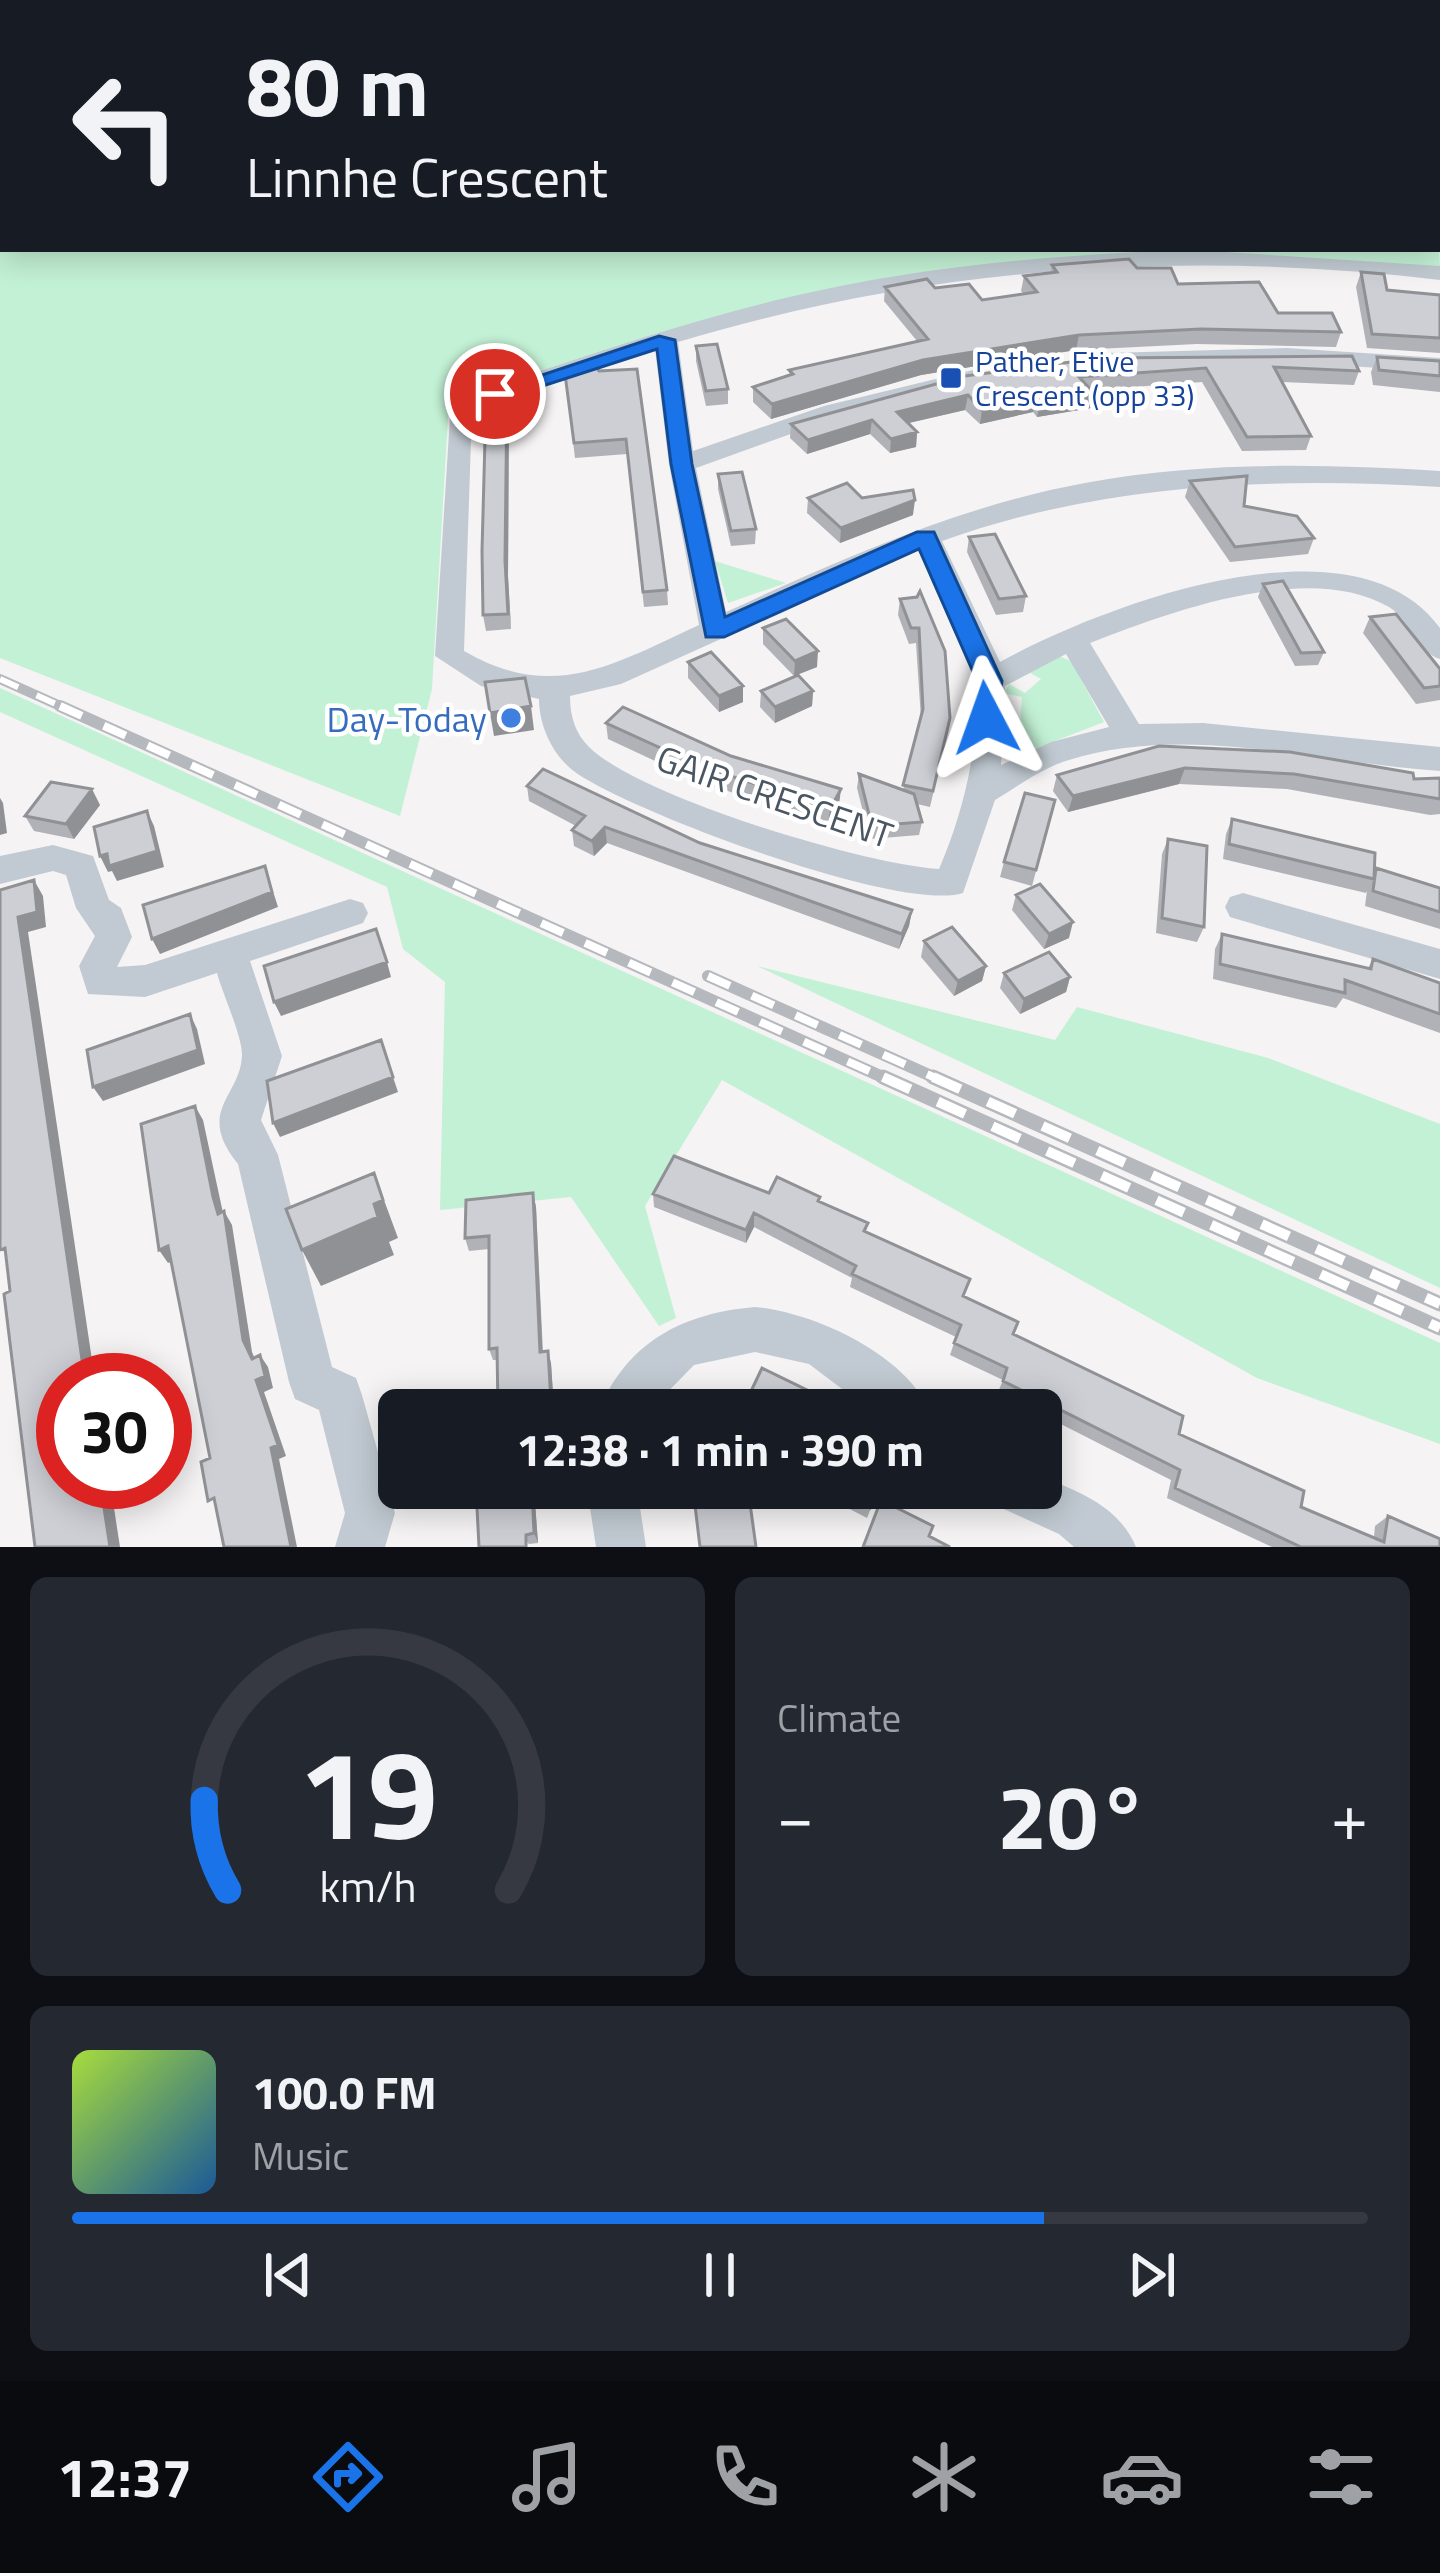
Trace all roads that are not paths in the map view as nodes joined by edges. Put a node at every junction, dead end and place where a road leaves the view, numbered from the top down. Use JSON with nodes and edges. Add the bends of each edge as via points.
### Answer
{"nodes":[{"id":1,"x":1440,"y":273,"type":"edge"},
{"id":2,"x":666,"y":340,"type":"junction"},
{"id":3,"x":1088,"y":362,"type":"edge"},
{"id":4,"x":1440,"y":365,"type":"edge"},
{"id":5,"x":1004,"y":373,"type":"edge"},
{"id":6,"x":682,"y":464,"type":"junction"},
{"id":7,"x":1440,"y":479,"type":"edge"},
{"id":8,"x":926,"y":537,"type":"junction"},
{"id":9,"x":715,"y":631,"type":"junction"},
{"id":10,"x":1072,"y":638,"type":"junction"},
{"id":11,"x":1440,"y":649,"type":"edge"},
{"id":12,"x":989,"y":681,"type":"junction"},
{"id":13,"x":555,"y":691,"type":"junction"},
{"id":14,"x":1129,"y":735,"type":"junction"},
{"id":15,"x":1440,"y":758,"type":"edge"},
{"id":16,"x":979,"y":793,"type":"junction"},
{"id":17,"x":0,"y":870,"type":"edge"},
{"id":18,"x":1243,"y":907,"type":"dead end"},
{"id":19,"x":350,"y":913,"type":"dead end"},
{"id":20,"x":229,"y":953,"type":"junction"},
{"id":21,"x":1440,"y":964,"type":"edge"},
{"id":22,"x":636,"y":1389,"type":"edge"},
{"id":23,"x":882,"y":1389,"type":"edge"},
{"id":24,"x":615,"y":1509,"type":"edge"},
{"id":25,"x":1061,"y":1509,"type":"edge"},
{"id":26,"x":360,"y":1547,"type":"edge"},
{"id":27,"x":621,"y":1547,"type":"edge"},
{"id":28,"x":1111,"y":1547,"type":"edge"}],
"edges":[{"from":1,"to":2,"type":"street","via":[[1208,258],[1053,262],[848,291]]},
{"from":2,"to":6,"type":"street"},
{"from":2,"to":13,"type":"street","via":[[460,406],[450,656],[495,685]]},
{"from":3,"to":4,"type":"street","via":[[1287,355]]},
{"from":5,"to":6,"type":"street","via":[[891,394]]},
{"from":6,"to":9,"type":"street"},
{"from":7,"to":8,"type":"street","via":[[1279,471],[1183,478],[1034,502]]},
{"from":8,"to":9,"type":"street"},
{"from":8,"to":12,"type":"street","name":"GAIR CRESCENT"},
{"from":9,"to":13,"type":"street","via":[[610,677]]},
{"from":10,"to":11,"type":"street","via":[[1228,590],[1323,579],[1403,602]]},
{"from":10,"to":12,"type":"street"},
{"from":10,"to":14,"type":"street"},
{"from":12,"to":16,"type":"street","name":"GAIR CRESCENT"},
{"from":13,"to":16,"type":"street","name":"GAIR CRESCENT","via":[[551,710],[567,742],[609,778],[857,871],[950,883]]},
{"from":14,"to":15,"type":"street","via":[[1265,737]]},
{"from":14,"to":16,"type":"street","via":[[1055,752]]},
{"from":17,"to":20,"type":"street","via":[[52,858],[81,866],[114,937],[98,966],[101,983],[145,981]]},
{"from":18,"to":21,"type":"street"},
{"from":19,"to":20,"type":"street"},
{"from":20,"to":26,"type":"street","via":[[262,1057],[237,1114],[257,1155],[312,1382],[340,1395],[370,1513]]},
{"from":22,"to":23,"type":"street","via":[[651,1366],[686,1340],[758,1326],[805,1334]]},
{"from":24,"to":27,"type":"street"},
{"from":25,"to":28,"type":"street"}]}
